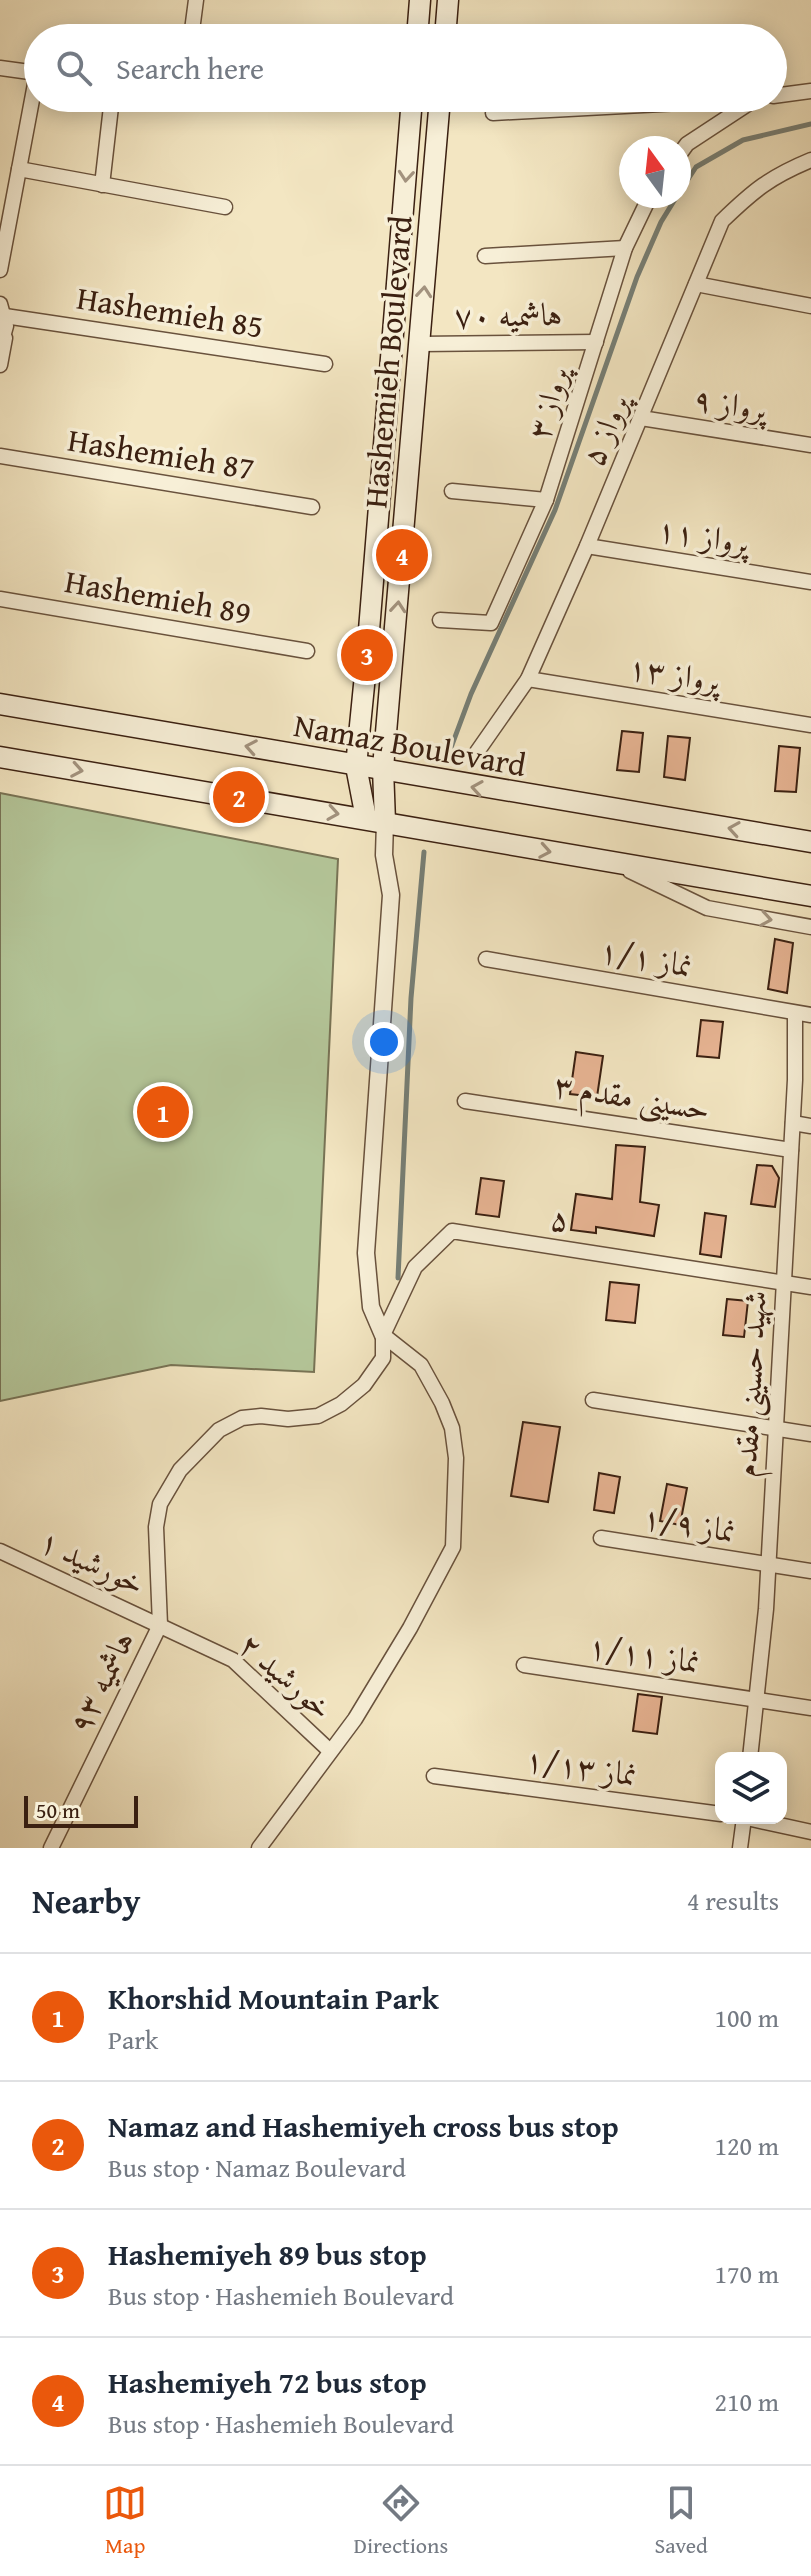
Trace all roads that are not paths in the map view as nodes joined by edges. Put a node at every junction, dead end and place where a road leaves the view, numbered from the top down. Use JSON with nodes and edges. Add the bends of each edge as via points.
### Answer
{"nodes":[{"id":1,"x":196,"y":0,"type":"edge"},
{"id":2,"x":420,"y":0,"type":"edge"},
{"id":3,"x":448,"y":0,"type":"edge"},
{"id":4,"x":193,"y":24,"type":"edge"},
{"id":5,"x":418,"y":24,"type":"edge"},
{"id":6,"x":446,"y":24,"type":"edge"},
{"id":7,"x":0,"y":68,"type":"edge"},
{"id":8,"x":24,"y":70,"type":"edge"},
{"id":9,"x":811,"y":91,"type":"edge"},
{"id":10,"x":787,"y":94,"type":"edge"},
{"id":11,"x":30,"y":112,"type":"edge"},
{"id":12,"x":110,"y":112,"type":"edge"},
{"id":13,"x":411,"y":112,"type":"edge"},
{"id":14,"x":439,"y":112,"type":"edge"},
{"id":15,"x":512,"y":112,"type":"edge"},
{"id":16,"x":738,"y":112,"type":"edge"},
{"id":17,"x":493,"y":113,"type":"dead end"},
{"id":18,"x":691,"y":142,"type":"edge"},
{"id":19,"x":811,"y":160,"type":"edge"},
{"id":20,"x":19,"y":169,"type":"junction"},
{"id":21,"x":102,"y":185,"type":"junction"},
{"id":22,"x":225,"y":207,"type":"dead end"},
{"id":23,"x":6,"y":208,"type":"edge"},
{"id":24,"x":644,"y":208,"type":"edge"},
{"id":25,"x":625,"y":248,"type":"junction"},
{"id":26,"x":485,"y":256,"type":"dead end"},
{"id":27,"x":0,"y":270,"type":"edge"},
{"id":28,"x":696,"y":284,"type":"junction"},
{"id":29,"x":811,"y":306,"type":"edge"},
{"id":30,"x":3,"y":310,"type":"edge"},
{"id":31,"x":2,"y":342,"type":"edge"},
{"id":32,"x":596,"y":342,"type":"junction"},
{"id":33,"x":420,"y":344,"type":"junction"},
{"id":34,"x":325,"y":364,"type":"dead end"},
{"id":35,"x":0,"y":365,"type":"edge"},
{"id":36,"x":641,"y":418,"type":"junction"},
{"id":37,"x":811,"y":445,"type":"edge"},
{"id":38,"x":0,"y":456,"type":"edge"},
{"id":39,"x":452,"y":491,"type":"dead end"},
{"id":40,"x":546,"y":500,"type":"junction"},
{"id":41,"x":312,"y":507,"type":"dead end"},
{"id":42,"x":587,"y":546,"type":"junction"},
{"id":43,"x":811,"y":582,"type":"edge"},
{"id":44,"x":0,"y":599,"type":"edge"},
{"id":45,"x":440,"y":620,"type":"dead end"},
{"id":46,"x":307,"y":651,"type":"dead end"},
{"id":47,"x":528,"y":679,"type":"junction"},
{"id":48,"x":0,"y":704,"type":"edge"},
{"id":49,"x":811,"y":725,"type":"edge"},
{"id":50,"x":477,"y":752,"type":"dead end"},
{"id":51,"x":0,"y":757,"type":"edge"},
{"id":52,"x":356,"y":766,"type":"junction"},
{"id":53,"x":383,"y":768,"type":"junction"},
{"id":54,"x":376,"y":820,"type":"junction"},
{"id":55,"x":811,"y":842,"type":"edge"},
{"id":56,"x":615,"y":864,"type":"junction"},
{"id":57,"x":811,"y":896,"type":"edge"},
{"id":58,"x":811,"y":927,"type":"edge"},
{"id":59,"x":486,"y":959,"type":"dead end"},
{"id":60,"x":795,"y":1013,"type":"junction"},
{"id":61,"x":811,"y":1015,"type":"edge"},
{"id":62,"x":465,"y":1101,"type":"dead end"},
{"id":63,"x":793,"y":1123,"type":"junction"},
{"id":64,"x":811,"y":1126,"type":"edge"},
{"id":65,"x":791,"y":1150,"type":"junction"},
{"id":66,"x":784,"y":1283,"type":"junction"},
{"id":67,"x":811,"y":1287,"type":"edge"},
{"id":68,"x":383,"y":1335,"type":"junction"},
{"id":69,"x":593,"y":1400,"type":"dead end"},
{"id":70,"x":776,"y":1429,"type":"junction"},
{"id":71,"x":811,"y":1434,"type":"edge"},
{"id":72,"x":601,"y":1538,"type":"dead end"},
{"id":73,"x":0,"y":1551,"type":"edge"},
{"id":74,"x":768,"y":1564,"type":"junction"},
{"id":75,"x":811,"y":1571,"type":"edge"},
{"id":76,"x":160,"y":1625,"type":"junction"},
{"id":77,"x":524,"y":1665,"type":"dead end"},
{"id":78,"x":757,"y":1698,"type":"junction"},
{"id":79,"x":811,"y":1708,"type":"edge"},
{"id":80,"x":330,"y":1751,"type":"junction"},
{"id":81,"x":751,"y":1752,"type":"edge"},
{"id":82,"x":434,"y":1776,"type":"dead end"},
{"id":83,"x":715,"y":1813,"type":"edge"},
{"id":84,"x":744,"y":1824,"type":"edge"},
{"id":85,"x":773,"y":1824,"type":"edge"},
{"id":86,"x":811,"y":1832,"type":"edge"},
{"id":87,"x":51,"y":1848,"type":"edge"},
{"id":88,"x":259,"y":1848,"type":"edge"},
{"id":89,"x":740,"y":1848,"type":"edge"}],
"edges":[{"from":1,"to":4,"type":"street"},
{"from":2,"to":5,"type":"main road"},
{"from":3,"to":6,"type":"main road"},
{"from":7,"to":8,"type":"street"},
{"from":9,"to":10,"type":"street"},
{"from":11,"to":20,"type":"street"},
{"from":12,"to":21,"type":"street"},
{"from":13,"to":52,"type":"main road","name":"Hashemieh Boulevard","one_way":true},
{"from":33,"to":14,"type":"main road","name":"Hashemieh Boulevard","one_way":true},
{"from":15,"to":17,"type":"street"},
{"from":16,"to":18,"type":"street"},
{"from":19,"to":28,"type":"street","name":"پرواز ۵","via":[[754,190],[722,221]]},
{"from":20,"to":21,"type":"street"},
{"from":20,"to":23,"type":"street"},
{"from":21,"to":22,"type":"street"},
{"from":23,"to":27,"type":"street"},
{"from":24,"to":25,"type":"street","name":"پرواز ۳"},
{"from":25,"to":26,"type":"street"},
{"from":25,"to":32,"type":"street","name":"پرواز ۳"},
{"from":28,"to":29,"type":"street"},
{"from":28,"to":36,"type":"street","name":"پرواز ۵"},
{"from":30,"to":31,"type":"street"},
{"from":30,"to":34,"type":"street","name":"Hashemieh 85"},
{"from":31,"to":35,"type":"street"},
{"from":32,"to":33,"type":"street","name":"هاشمیه ۷۰"},
{"from":32,"to":40,"type":"street","name":"پرواز ۳"},
{"from":53,"to":33,"type":"main road","name":"Hashemieh Boulevard","one_way":true},
{"from":36,"to":37,"type":"street","name":"پرواز ۹"},
{"from":36,"to":42,"type":"street","name":"پرواز ۵"},
{"from":38,"to":41,"type":"street","name":"Hashemieh 87"},
{"from":39,"to":40,"type":"street"},
{"from":40,"to":45,"type":"street","name":"پرواز ۳","via":[[491,623]]},
{"from":42,"to":43,"type":"street","name":"پرواز ۱۱"},
{"from":42,"to":47,"type":"street","name":"پرواز ۵"},
{"from":44,"to":46,"type":"street","name":"Hashemieh 89"},
{"from":47,"to":49,"type":"street","name":"پرواز ۱۳"},
{"from":47,"to":50,"type":"street","name":"پرواز ۵"},
{"from":52,"to":48,"type":"main road","name":"Namaz Boulevard","one_way":true},
{"from":51,"to":54,"type":"main road","one_way":true},
{"from":52,"to":53,"type":"main road","name":"Namaz Boulevard"},
{"from":52,"to":54,"type":"main road","name":"Hashemieh Boulevard"},
{"from":53,"to":54,"type":"main road","name":"Hashemieh Boulevard"},
{"from":55,"to":53,"type":"main road","name":"Namaz Boulevard","one_way":true},
{"from":54,"to":56,"type":"main road","one_way":true},
{"from":54,"to":68,"type":"street","via":[[391,895],[366,1253],[371,1307]]},
{"from":56,"to":57,"type":"main road"},
{"from":56,"to":58,"type":"street","one_way":true,"via":[[707,908]]},
{"from":59,"to":60,"type":"street","name":"نماز ۱/۱"},
{"from":60,"to":61,"type":"street","name":"نماز ۱/۱"},
{"from":60,"to":63,"type":"street","name":"شهید حسینی مقدم"},
{"from":62,"to":65,"type":"street","name":"حسینی مقدم ۳"},
{"from":63,"to":64,"type":"street"},
{"from":63,"to":65,"type":"street","name":"شهید حسینی مقدم"},
{"from":65,"to":66,"type":"street","name":"شهید حسینی مقدم"},
{"from":66,"to":67,"type":"street"},
{"from":66,"to":68,"type":"street","name":"۵","via":[[452,1231],[415,1267]]},
{"from":66,"to":70,"type":"street","name":"شهید حسینی مقدم"},
{"from":68,"to":76,"type":"street","name":"هاشمیه ۹۳","via":[[383,1358],[364,1385],[341,1404],[318,1416],[242,1418],[219,1430],[180,1470],[160,1504],[156,1527]]},
{"from":68,"to":80,"type":"street","via":[[421,1365],[452,1428],[453,1547],[410,1628]]},
{"from":69,"to":70,"type":"street"},
{"from":70,"to":71,"type":"street"},
{"from":70,"to":74,"type":"street","name":"شهید حسینی مقدم"},
{"from":72,"to":74,"type":"street","name":"نماز ۱/۹"},
{"from":73,"to":76,"type":"street","name":"خورشید ۱"},
{"from":74,"to":75,"type":"street","name":"نماز ۱/۹"},
{"from":74,"to":78,"type":"street","name":"شهید حسینی مقدم"},
{"from":76,"to":80,"type":"street","name":"خورشید ۲","via":[[233,1660]]},
{"from":76,"to":87,"type":"street","name":"هاشمیه ۹۳"},
{"from":77,"to":78,"type":"street","name":"نماز ۱/۱۱"},
{"from":78,"to":79,"type":"street","name":"نماز ۱/۱۱"},
{"from":78,"to":81,"type":"street","name":"شهید حسینی مقدم"},
{"from":80,"to":88,"type":"street"},
{"from":82,"to":83,"type":"street","name":"نماز ۱/۱۳"},
{"from":84,"to":89,"type":"street"},
{"from":85,"to":86,"type":"street"}]}
